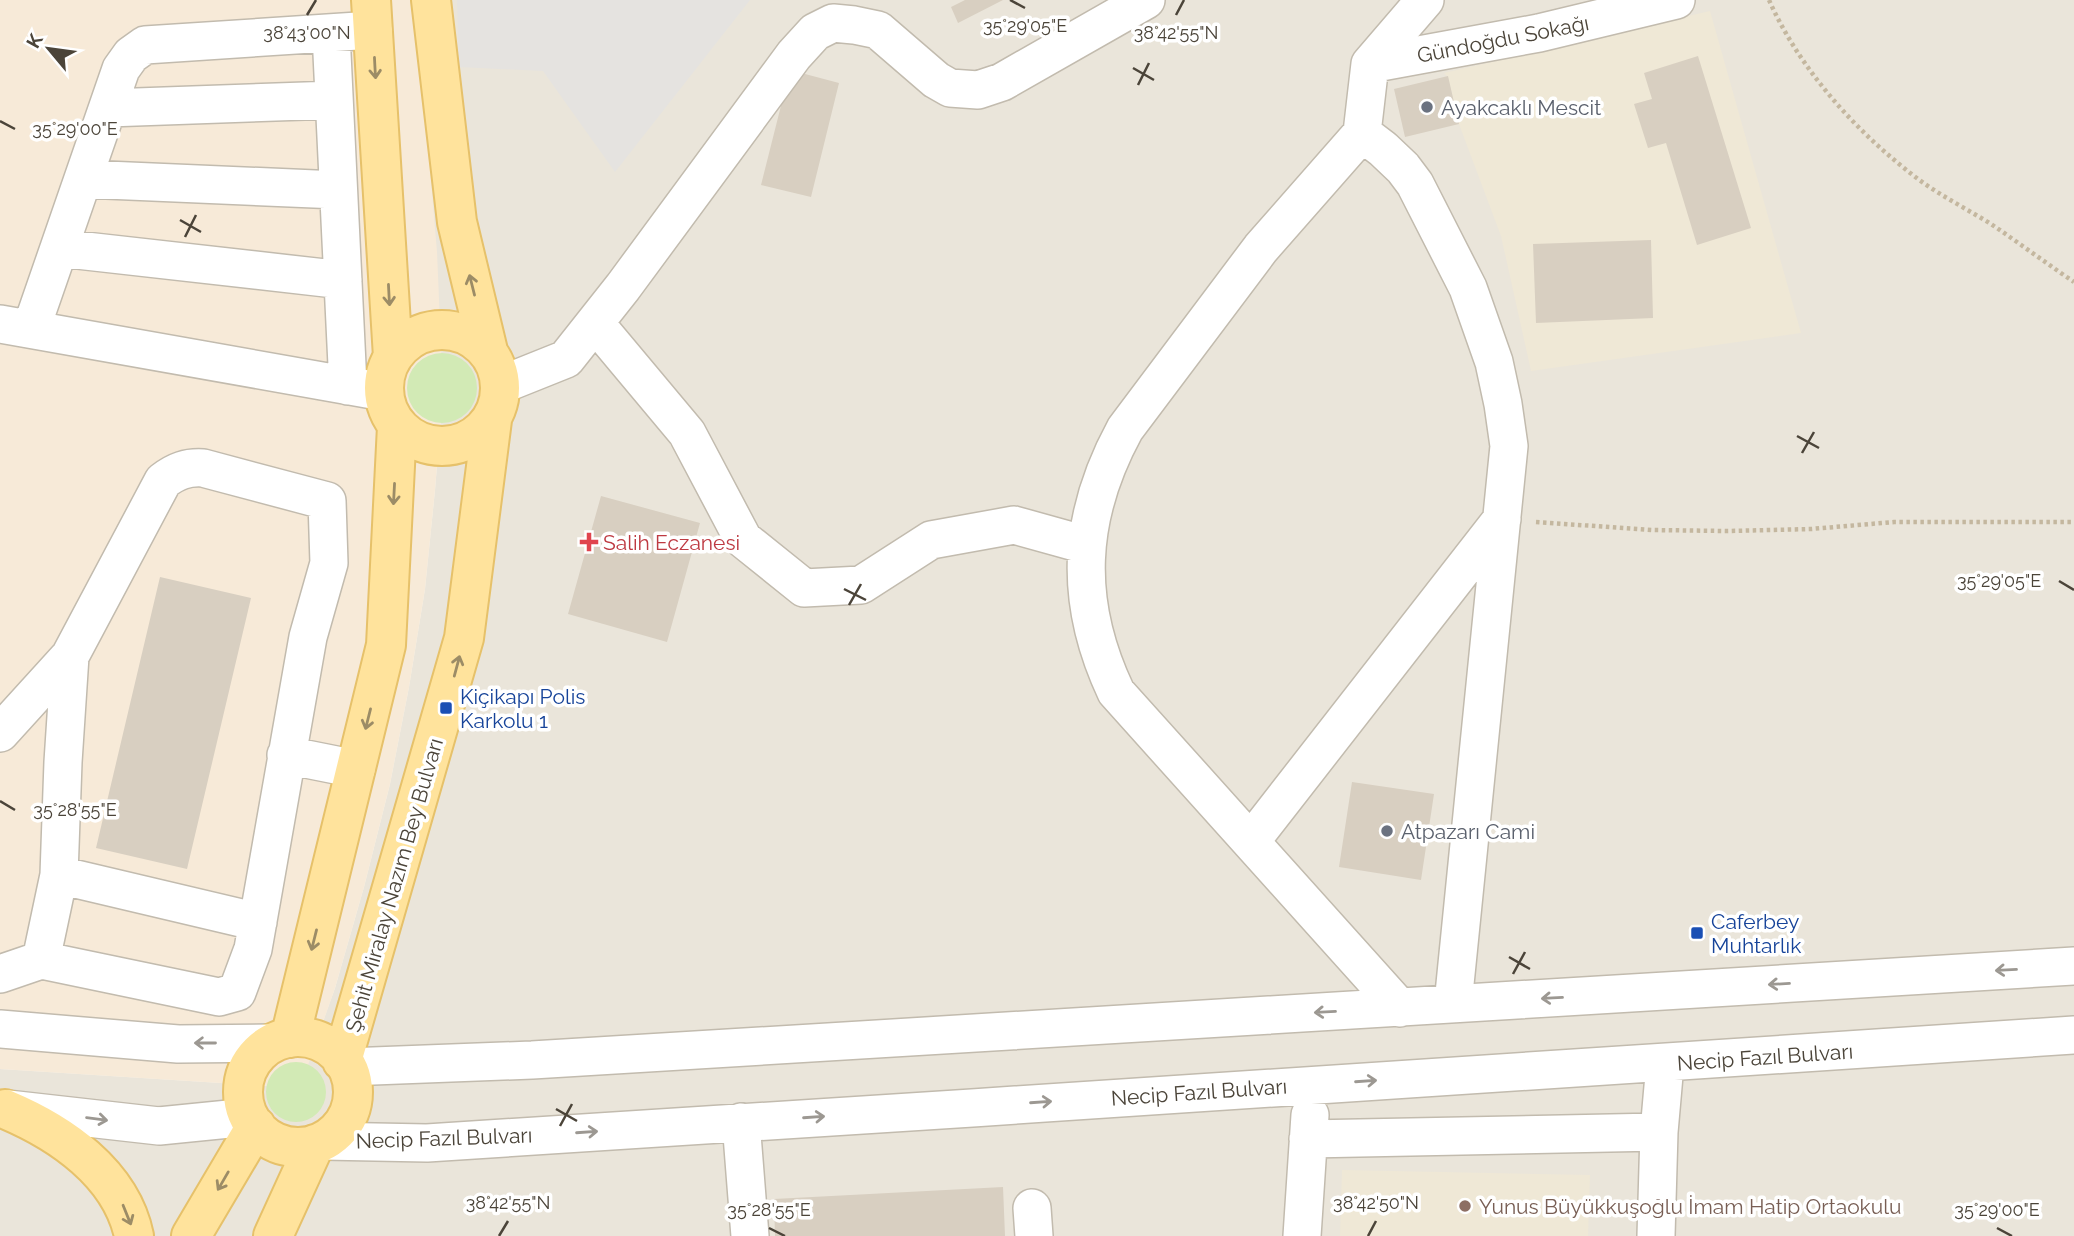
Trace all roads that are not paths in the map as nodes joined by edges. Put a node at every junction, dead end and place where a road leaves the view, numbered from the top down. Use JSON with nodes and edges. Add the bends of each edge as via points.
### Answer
{"nodes":[{"id":1,"x":431,"y":0,"type":"edge"},
{"id":2,"x":1146,"y":0,"type":"edge"},
{"id":3,"x":1425,"y":0,"type":"edge"},
{"id":4,"x":1676,"y":0,"type":"edge"},
{"id":5,"x":850,"y":12,"type":"edge"},
{"id":6,"x":372,"y":15,"type":"edge"},
{"id":7,"x":331,"y":33,"type":"junction"},
{"id":8,"x":1370,"y":64,"type":"junction"},
{"id":9,"x":334,"y":100,"type":"junction"},
{"id":10,"x":108,"y":107,"type":"junction"},
{"id":11,"x":1362,"y":133,"type":"junction"},
{"id":12,"x":83,"y":179,"type":"junction"},
{"id":13,"x":338,"y":190,"type":"junction"},
{"id":14,"x":59,"y":248,"type":"junction"},
{"id":15,"x":343,"y":280,"type":"junction"},
{"id":16,"x":595,"y":323,"type":"junction"},
{"id":17,"x":15,"y":326,"type":"edge"},
{"id":18,"x":494,"y":386,"type":"junction"},
{"id":19,"x":380,"y":390,"type":"junction"},
{"id":20,"x":1502,"y":519,"type":"junction"},
{"id":21,"x":1086,"y":545,"type":"junction"},
{"id":22,"x":71,"y":656,"type":"junction"},
{"id":23,"x":0,"y":733,"type":"edge"},
{"id":24,"x":286,"y":755,"type":"junction"},
{"id":25,"x":356,"y":769,"type":"junction"},
{"id":26,"x":1251,"y":841,"type":"junction"},
{"id":27,"x":59,"y":875,"type":"junction"},
{"id":28,"x":258,"y":922,"type":"junction"},
{"id":29,"x":41,"y":960,"type":"junction"},
{"id":30,"x":2074,"y":966,"type":"edge"},
{"id":31,"x":0,"y":974,"type":"edge"},
{"id":32,"x":1453,"y":1004,"type":"junction"},
{"id":33,"x":1400,"y":1007,"type":"junction"},
{"id":34,"x":0,"y":1029,"type":"edge"},
{"id":35,"x":2074,"y":1035,"type":"edge"},
{"id":36,"x":281,"y":1040,"type":"junction"},
{"id":37,"x":345,"y":1064,"type":"junction"},
{"id":38,"x":1665,"y":1064,"type":"junction"},
{"id":39,"x":1312,"y":1084,"type":"junction"},
{"id":40,"x":2,"y":1108,"type":"edge"},
{"id":41,"x":252,"y":1122,"type":"junction"},
{"id":42,"x":741,"y":1122,"type":"junction"},
{"id":43,"x":1659,"y":1132,"type":"junction"},
{"id":44,"x":1308,"y":1139,"type":"junction"},
{"id":45,"x":319,"y":1142,"type":"junction"},
{"id":46,"x":282,"y":1233,"type":"edge"},
{"id":47,"x":1657,"y":1235,"type":"edge"},
{"id":48,"x":134,"y":1236,"type":"edge"},
{"id":49,"x":191,"y":1236,"type":"edge"},
{"id":50,"x":750,"y":1236,"type":"edge"},
{"id":51,"x":1302,"y":1236,"type":"edge"}],
"edges":[{"from":18,"to":1,"type":"main road","name":"Şehit Miralay Nazım Bey Bulvarı","one_way":true,"via":[[457,222]]},
{"from":2,"to":5,"type":"street","via":[[1002,82],[978,90],[950,88],[936,80]]},
{"from":3,"to":8,"type":"street"},
{"from":4,"to":8,"type":"street","name":"Gündoğdu Sokağı","via":[[1539,33]]},
{"from":5,"to":16,"type":"street","via":[[815,32],[794,55]]},
{"from":6,"to":7,"type":"street"},
{"from":6,"to":19,"type":"main road","one_way":true},
{"from":7,"to":9,"type":"street"},
{"from":7,"to":10,"type":"street","via":[[145,45],[125,62]]},
{"from":8,"to":11,"type":"street"},
{"from":9,"to":10,"type":"street"},
{"from":9,"to":13,"type":"street"},
{"from":10,"to":12,"type":"street"},
{"from":11,"to":20,"type":"street","via":[[1415,184],[1481,322],[1509,446]]},
{"from":11,"to":21,"type":"street","via":[[1261,248],[1125,429],[1100,484]]},
{"from":12,"to":13,"type":"street"},
{"from":12,"to":14,"type":"street"},
{"from":13,"to":15,"type":"street"},
{"from":14,"to":15,"type":"street"},
{"from":14,"to":17,"type":"street"},
{"from":15,"to":19,"type":"street"},
{"from":16,"to":18,"type":"street","via":[[566,359]]},
{"from":16,"to":21,"type":"street","via":[[687,433],[743,539],[804,588],[861,585],[931,540],[1014,525]]},
{"from":17,"to":19,"type":"street"},
{"from":18,"to":19,"type":"main road","via":[[474,339],[458,331],[439,330],[405,343]]},
{"from":18,"to":19,"type":"main road","via":[[480,434],[445,447],[427,446],[411,438]]},
{"from":37,"to":18,"type":"main road","name":"Şehit Miralay Nazım Bey Bulvarı","one_way":true,"via":[[464,638]]},
{"from":19,"to":25,"type":"main road","one_way":true,"via":[[386,645]]},
{"from":20,"to":26,"type":"street"},
{"from":20,"to":32,"type":"street"},
{"from":21,"to":26,"type":"street","via":[[1088,610],[1116,692]]},
{"from":22,"to":23,"type":"street"},
{"from":22,"to":24,"type":"street","via":[[163,481],[172,474],[203,468],[327,500],[329,563],[308,637]]},
{"from":22,"to":27,"type":"street"},
{"from":24,"to":25,"type":"street"},
{"from":24,"to":28,"type":"street"},
{"from":25,"to":36,"type":"main road","one_way":true},
{"from":26,"to":33,"type":"street"},
{"from":27,"to":28,"type":"street"},
{"from":27,"to":29,"type":"street"},
{"from":28,"to":29,"type":"street","via":[[237,992],[219,998]]},
{"from":29,"to":31,"type":"street"},
{"from":30,"to":32,"type":"street","one_way":true},
{"from":32,"to":33,"type":"street"},
{"from":33,"to":37,"type":"street","one_way":true,"via":[[532,1060]]},
{"from":36,"to":34,"type":"street","one_way":true,"via":[[178,1044]]},
{"from":35,"to":38,"type":"street","name":"Necip Fazıl Bulvarı"},
{"from":36,"to":37,"type":"main road","via":[[307,1037],[323,1043]]},
{"from":36,"to":41,"type":"main road","via":[[259,1053],[249,1067],[244,1101]]},
{"from":37,"to":45,"type":"main road","via":[[352,1083],[350,1109],[337,1131]]},
{"from":39,"to":38,"type":"street","name":"Necip Fazıl Bulvarı","one_way":true},
{"from":38,"to":43,"type":"street"},
{"from":42,"to":39,"type":"street","name":"Necip Fazıl Bulvarı","one_way":true},
{"from":39,"to":44,"type":"street"},
{"from":40,"to":41,"type":"street","one_way":true,"via":[[159,1126]]},
{"from":40,"to":48,"type":"main road","one_way":true,"via":[[33,1120],[83,1156],[115,1191]]},
{"from":41,"to":45,"type":"main road","via":[[273,1141],[289,1146]]},
{"from":41,"to":49,"type":"main road","one_way":true},
{"from":45,"to":42,"type":"street","name":"Necip Fazıl Bulvarı","one_way":true,"via":[[426,1143]]},
{"from":42,"to":50,"type":"street"},
{"from":43,"to":44,"type":"street"},
{"from":43,"to":47,"type":"street"},
{"from":44,"to":51,"type":"street"},
{"from":45,"to":46,"type":"main road"}]}
